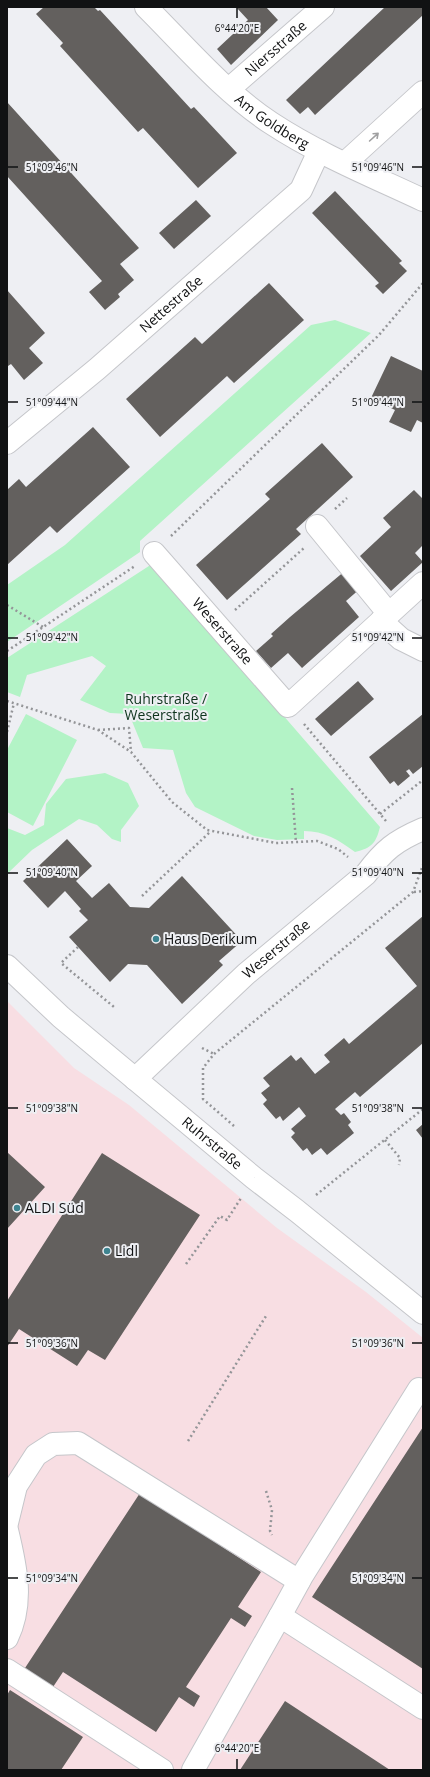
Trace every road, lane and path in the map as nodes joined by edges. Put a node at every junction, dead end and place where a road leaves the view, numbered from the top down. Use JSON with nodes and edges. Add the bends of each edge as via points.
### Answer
{"nodes":[{"id":1,"x":146,"y":7,"type":"edge"},
{"id":2,"x":323,"y":7,"type":"edge"},
{"id":3,"x":229,"y":89,"type":"junction"},
{"id":4,"x":423,"y":92,"type":"edge"},
{"id":5,"x":319,"y":151,"type":"junction"},
{"id":6,"x":345,"y":163,"type":"junction"},
{"id":7,"x":423,"y":200,"type":"edge"},
{"id":8,"x":423,"y":283,"type":"edge"},
{"id":9,"x":7,"y":443,"type":"edge"},
{"id":10,"x":347,"y":498,"type":"dead end"},
{"id":11,"x":317,"y":526,"type":"junction"},
{"id":12,"x":154,"y":553,"type":"junction"},
{"id":13,"x":423,"y":583,"type":"edge"},
{"id":14,"x":7,"y":605,"type":"edge"},
{"id":15,"x":385,"y":617,"type":"junction"},
{"id":16,"x":218,"y":625,"type":"junction"},
{"id":17,"x":43,"y":627,"type":"junction"},
{"id":18,"x":423,"y":650,"type":"edge"},
{"id":19,"x":7,"y":651,"type":"edge"},
{"id":20,"x":7,"y":701,"type":"edge"},
{"id":21,"x":14,"y":703,"type":"junction"},
{"id":22,"x":288,"y":706,"type":"junction"},
{"id":23,"x":98,"y":730,"type":"junction"},
{"id":24,"x":7,"y":732,"type":"edge"},
{"id":25,"x":131,"y":752,"type":"junction"},
{"id":26,"x":423,"y":780,"type":"edge"},
{"id":27,"x":292,"y":788,"type":"dead end"},
{"id":28,"x":380,"y":814,"type":"junction"},
{"id":29,"x":423,"y":829,"type":"edge"},
{"id":30,"x":211,"y":831,"type":"junction"},
{"id":31,"x":400,"y":838,"type":"junction"},
{"id":32,"x":296,"y":843,"type":"junction"},
{"id":33,"x":423,"y":865,"type":"edge"},
{"id":34,"x":366,"y":874,"type":"junction"},
{"id":35,"x":423,"y":891,"type":"edge"},
{"id":36,"x":414,"y":892,"type":"junction"},
{"id":37,"x":142,"y":896,"type":"dead end"},
{"id":38,"x":78,"y":947,"type":"dead end"},
{"id":39,"x":7,"y":966,"type":"edge"},
{"id":40,"x":114,"y":1007,"type":"dead end"},
{"id":41,"x":136,"y":1079,"type":"junction"},
{"id":42,"x":423,"y":1109,"type":"edge"},
{"id":43,"x":234,"y":1126,"type":"dead end"},
{"id":44,"x":385,"y":1140,"type":"junction"},
{"id":45,"x":399,"y":1165,"type":"dead end"},
{"id":46,"x":254,"y":1178,"type":"junction"},
{"id":47,"x":297,"y":1211,"type":"junction"},
{"id":48,"x":186,"y":1264,"type":"dead end"},
{"id":49,"x":423,"y":1313,"type":"edge"},
{"id":50,"x":266,"y":1316,"type":"dead end"},
{"id":51,"x":418,"y":1388,"type":"dead end"},
{"id":52,"x":188,"y":1441,"type":"dead end"},
{"id":53,"x":266,"y":1491,"type":"dead end"},
{"id":54,"x":7,"y":1523,"type":"edge"},
{"id":55,"x":7,"y":1530,"type":"edge"},
{"id":56,"x":275,"y":1542,"type":"dead end"},
{"id":57,"x":300,"y":1581,"type":"junction"},
{"id":58,"x":280,"y":1616,"type":"junction"},
{"id":59,"x":7,"y":1638,"type":"edge"},
{"id":60,"x":7,"y":1670,"type":"edge"},
{"id":61,"x":423,"y":1708,"type":"edge"},
{"id":62,"x":148,"y":1766,"type":"edge"},
{"id":63,"x":193,"y":1770,"type":"edge"}],
"edges":[{"from":1,"to":3,"type":"street","name":"Am Goldberg"},
{"from":2,"to":3,"type":"street","name":"Niersstraße"},
{"from":3,"to":5,"type":"street","name":"Am Goldberg","via":[[270,122]]},
{"from":6,"to":4,"type":"street","one_way":true},
{"from":5,"to":6,"type":"street","name":"Am Goldberg"},
{"from":5,"to":9,"type":"street","name":"Nettestraße","via":[[301,190],[97,369]]},
{"from":6,"to":7,"type":"street","name":"Am Goldberg"},
{"from":8,"to":12,"type":"path","via":[[379,336]]},
{"from":10,"to":11,"type":"path"},
{"from":11,"to":15,"type":"street"},
{"from":11,"to":16,"type":"path","via":[[313,529],[310,542]]},
{"from":12,"to":16,"type":"street","name":"Weserstraße"},
{"from":12,"to":17,"type":"path"},
{"from":13,"to":15,"type":"street"},
{"from":14,"to":17,"type":"path"},
{"from":15,"to":18,"type":"street","via":[[401,639]]},
{"from":15,"to":22,"type":"street"},
{"from":16,"to":22,"type":"street","name":"Weserstraße"},
{"from":17,"to":19,"type":"path"},
{"from":20,"to":21,"type":"path"},
{"from":21,"to":23,"type":"path"},
{"from":21,"to":24,"type":"path"},
{"from":22,"to":28,"type":"path"},
{"from":23,"to":25,"type":"path"},
{"from":23,"to":25,"type":"path","via":[[129,728]]},
{"from":25,"to":30,"type":"path","via":[[172,802]]},
{"from":26,"to":28,"type":"path"},
{"from":27,"to":32,"type":"path"},
{"from":28,"to":31,"type":"path"},
{"from":29,"to":31,"type":"street","name":"Weserstraße"},
{"from":30,"to":32,"type":"path","via":[[276,843]]},
{"from":30,"to":37,"type":"path"},
{"from":31,"to":34,"type":"street","name":"Weserstraße","via":[[380,856]]},
{"from":32,"to":34,"type":"path","via":[[317,841],[338,849]]},
{"from":33,"to":36,"type":"path"},
{"from":34,"to":41,"type":"street","name":"Weserstraße","via":[[246,974]]},
{"from":35,"to":36,"type":"path"},
{"from":36,"to":43,"type":"path","via":[[214,1054],[203,1068],[203,1099]]},
{"from":38,"to":40,"type":"path","via":[[61,963]]},
{"from":39,"to":41,"type":"street","name":"Ruhrstraße","via":[[61,1017]]},
{"from":41,"to":46,"type":"street","name":"Ruhrstraße"},
{"from":42,"to":44,"type":"path"},
{"from":44,"to":45,"type":"path","via":[[400,1158]]},
{"from":44,"to":47,"type":"path"},
{"from":46,"to":47,"type":"street","name":"Ruhrstraße"},
{"from":46,"to":48,"type":"path","via":[[227,1220],[220,1216]]},
{"from":47,"to":49,"type":"street","name":"Ruhrstraße"},
{"from":50,"to":52,"type":"path"},
{"from":51,"to":57,"type":"street"},
{"from":53,"to":56,"type":"path","via":[[272,1510],[270,1531]]},
{"from":54,"to":57,"type":"street","via":[[16,1486],[36,1455],[53,1444],[78,1443]]},
{"from":55,"to":59,"type":"street","via":[[13,1555],[18,1604],[14,1623]]},
{"from":57,"to":58,"type":"street"},
{"from":58,"to":61,"type":"street"},
{"from":58,"to":63,"type":"street"},
{"from":60,"to":62,"type":"street"}]}
